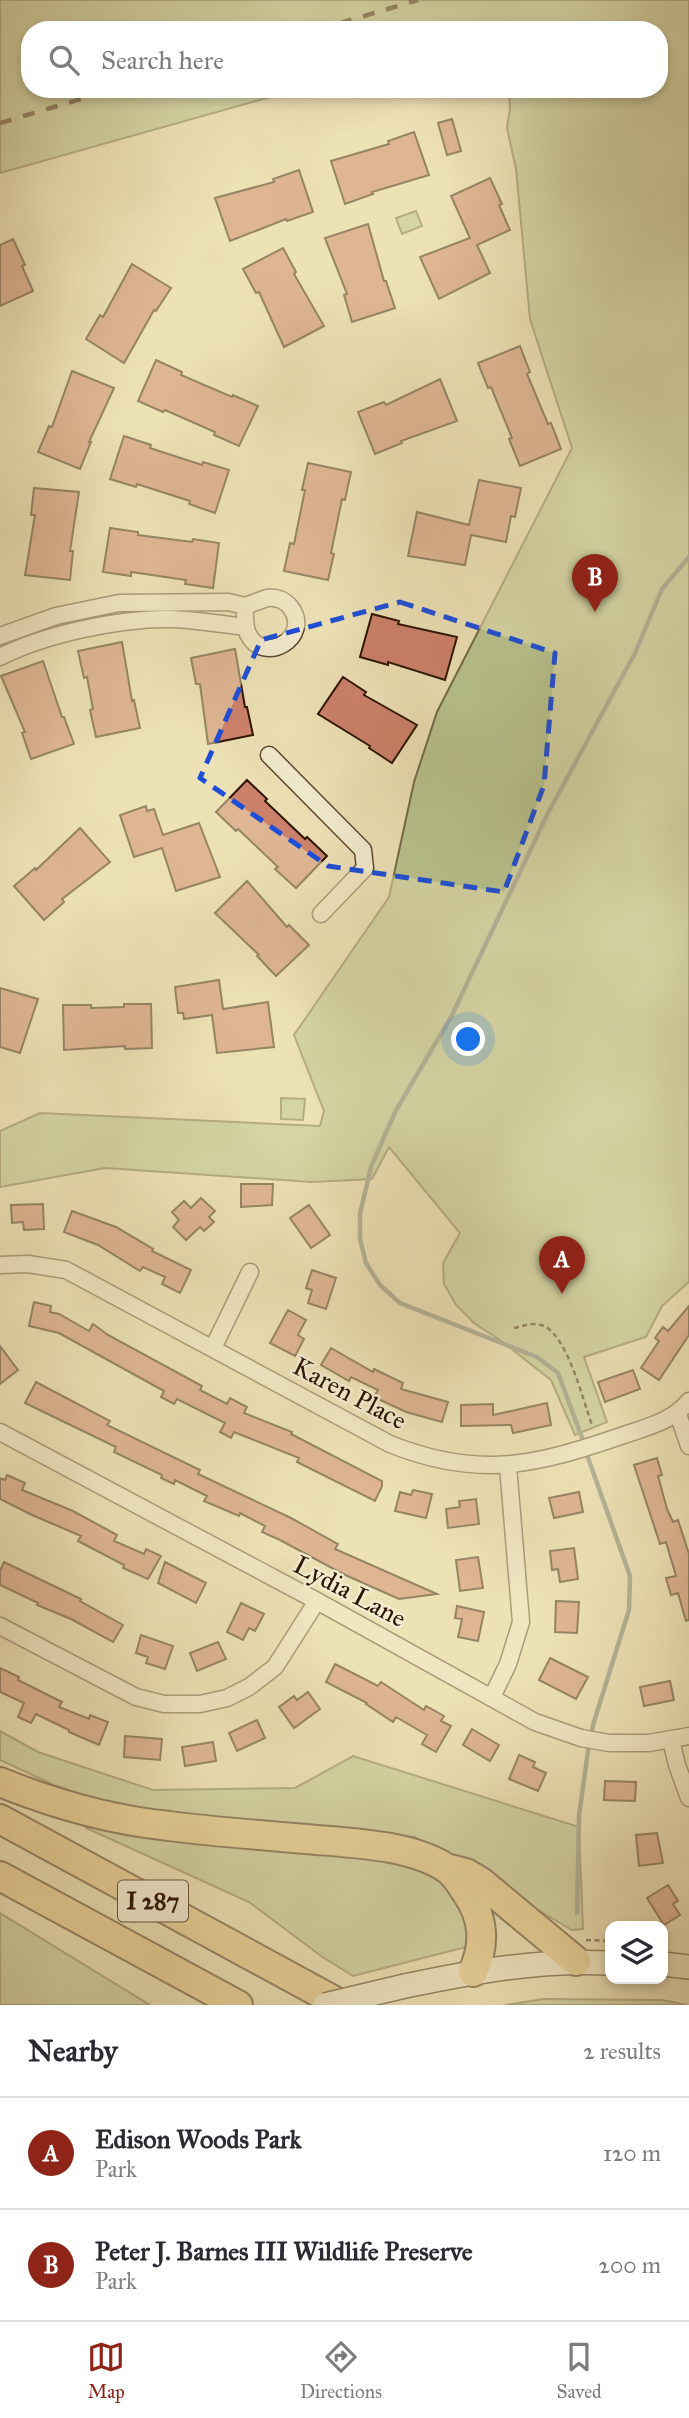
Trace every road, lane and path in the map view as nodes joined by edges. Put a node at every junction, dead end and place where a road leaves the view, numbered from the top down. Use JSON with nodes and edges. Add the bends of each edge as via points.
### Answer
{"nodes":[{"id":1,"x":245,"y":606,"type":"junction"},
{"id":2,"x":246,"y":627,"type":"junction"},
{"id":3,"x":0,"y":636,"type":"edge"},
{"id":4,"x":0,"y":657,"type":"edge"},
{"id":5,"x":269,"y":755,"type":"dead end"},
{"id":6,"x":321,"y":914,"type":"dead end"},
{"id":7,"x":0,"y":1265,"type":"edge"},
{"id":8,"x":250,"y":1272,"type":"dead end"},
{"id":9,"x":514,"y":1328,"type":"dead end"},
{"id":10,"x":213,"y":1348,"type":"junction"},
{"id":11,"x":684,"y":1407,"type":"edge"},
{"id":12,"x":592,"y":1425,"type":"dead end"},
{"id":13,"x":0,"y":1432,"type":"edge"},
{"id":14,"x":689,"y":1446,"type":"edge"},
{"id":15,"x":508,"y":1466,"type":"junction"},
{"id":16,"x":317,"y":1601,"type":"junction"},
{"id":17,"x":0,"y":1626,"type":"edge"},
{"id":18,"x":492,"y":1696,"type":"junction"},
{"id":19,"x":689,"y":1736,"type":"edge"},
{"id":20,"x":671,"y":1741,"type":"junction"},
{"id":21,"x":0,"y":1782,"type":"edge"},
{"id":22,"x":689,"y":1798,"type":"edge"},
{"id":23,"x":0,"y":1819,"type":"edge"},
{"id":24,"x":447,"y":1868,"type":"junction"},
{"id":25,"x":0,"y":1877,"type":"edge"},
{"id":26,"x":605,"y":1943,"type":"edge"},
{"id":27,"x":580,"y":1951,"type":"junction"},
{"id":28,"x":605,"y":1961,"type":"edge"},
{"id":29,"x":668,"y":1965,"type":"edge"},
{"id":30,"x":689,"y":1968,"type":"edge"},
{"id":31,"x":473,"y":1972,"type":"junction"},
{"id":32,"x":238,"y":2005,"type":"edge"},
{"id":33,"x":325,"y":2005,"type":"edge"},
{"id":34,"x":342,"y":2005,"type":"edge"}],
"edges":[{"from":1,"to":2,"type":"street"},
{"from":1,"to":2,"type":"street","via":[[267,598],[280,599],[293,611],[296,628],[289,641],[273,648],[257,645]]},
{"from":1,"to":3,"type":"street","via":[[228,602],[119,603],[56,616]]},
{"from":2,"to":4,"type":"street","via":[[170,619],[106,624]]},
{"from":5,"to":6,"type":"street","via":[[363,850],[365,867]]},
{"from":7,"to":10,"type":"street","name":"Karen Place","via":[[66,1270]]},
{"from":8,"to":10,"type":"street"},
{"from":9,"to":12,"type":"path","via":[[543,1325],[558,1338]]},
{"from":10,"to":15,"type":"street","name":"Karen Place","via":[[390,1444],[472,1465]]},
{"from":11,"to":14,"type":"street"},
{"from":11,"to":15,"type":"street","name":"Karen Place","via":[[591,1446]]},
{"from":13,"to":16,"type":"street","name":"Lydia Lane"},
{"from":15,"to":18,"type":"street","via":[[522,1622]]},
{"from":16,"to":17,"type":"street","via":[[275,1667],[238,1693],[200,1704],[164,1704],[136,1697]]},
{"from":16,"to":18,"type":"street","name":"Lydia Lane"},
{"from":18,"to":20,"type":"street","name":"Lydia Lane","via":[[535,1722],[582,1738],[629,1744]]},
{"from":19,"to":20,"type":"street","name":"Lydia Lane"},
{"from":20,"to":22,"type":"street"},
{"from":21,"to":24,"type":"highway","via":[[105,1816],[365,1844],[417,1855]]},
{"from":23,"to":34,"type":"highway","number":"I 287"},
{"from":24,"to":27,"type":"highway","via":[[481,1882]]},
{"from":24,"to":31,"type":"highway","via":[[479,1914],[483,1940]]},
{"from":25,"to":32,"type":"highway","number":"I 287"},
{"from":26,"to":27,"type":"path"},
{"from":27,"to":28,"type":"main road"},
{"from":27,"to":31,"type":"main road"},
{"from":29,"to":30,"type":"main road"},
{"from":31,"to":33,"type":"main road","bridge":true}]}
